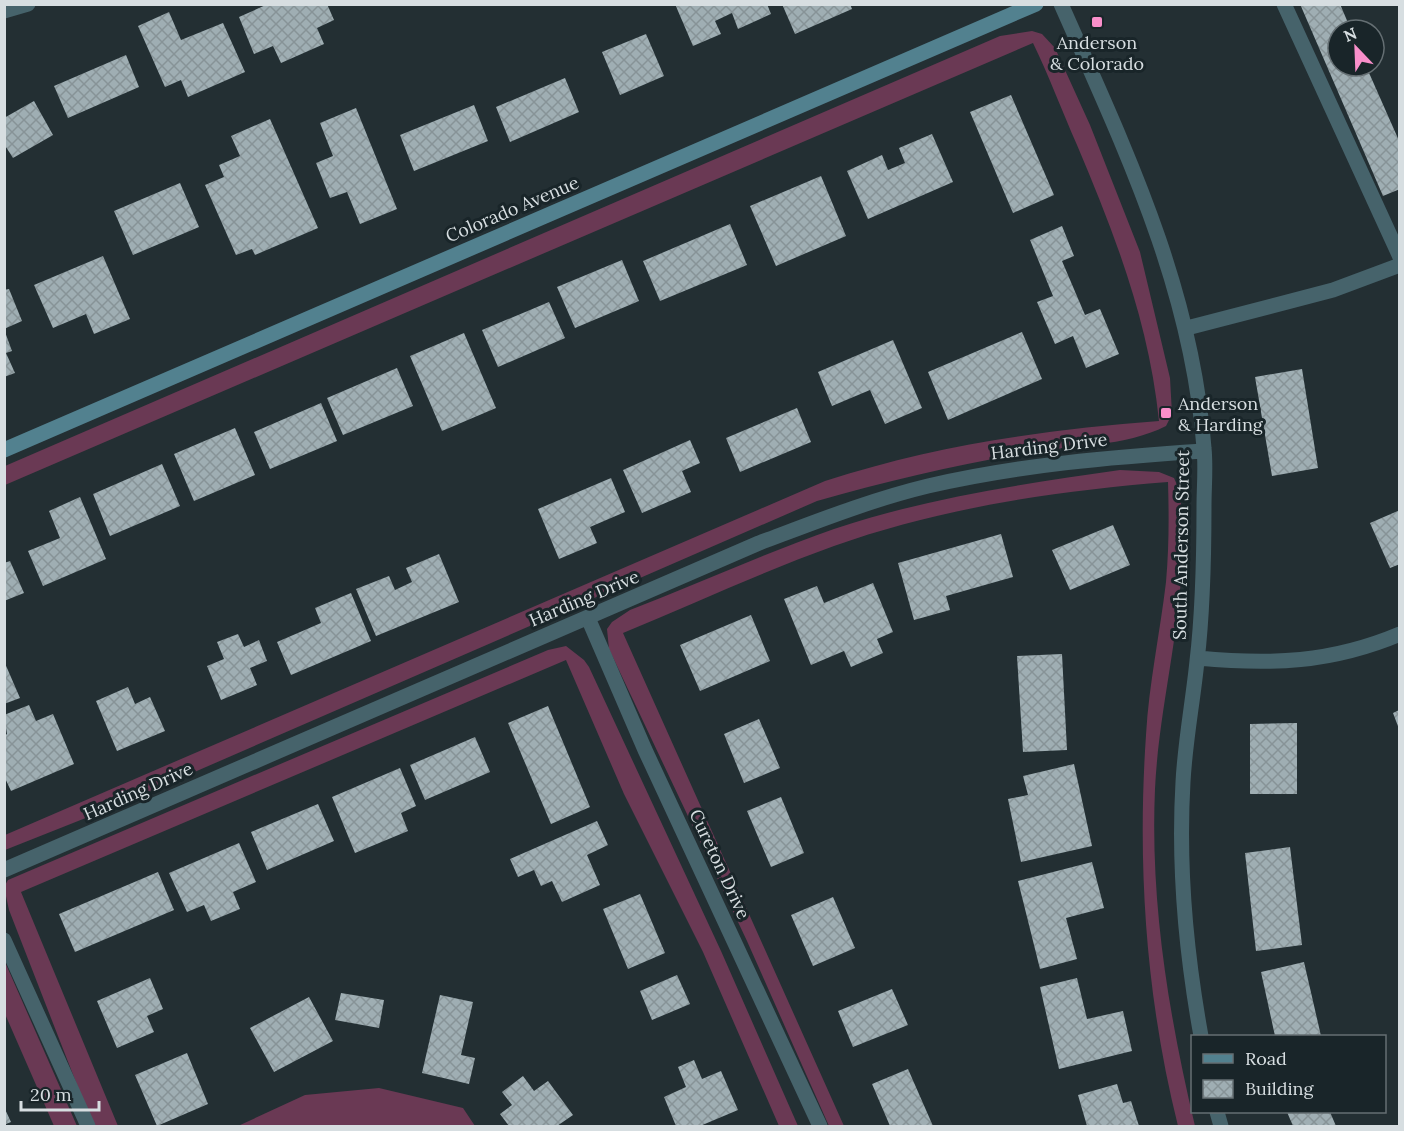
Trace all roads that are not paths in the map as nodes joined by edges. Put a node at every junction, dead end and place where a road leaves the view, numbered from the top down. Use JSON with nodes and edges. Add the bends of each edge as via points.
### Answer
{"nodes":[{"id":1,"x":28,"y":4,"type":"edge"},
{"id":2,"x":1036,"y":4,"type":"edge"},
{"id":3,"x":1061,"y":4,"type":"edge"},
{"id":4,"x":1284,"y":4,"type":"edge"},
{"id":5,"x":6,"y":12,"type":"edge"},
{"id":6,"x":1400,"y":257,"type":"edge"},
{"id":7,"x":1400,"y":265,"type":"edge"},
{"id":8,"x":1187,"y":328,"type":"junction"},
{"id":9,"x":4,"y":450,"type":"edge"},
{"id":10,"x":1204,"y":451,"type":"junction"},
{"id":11,"x":588,"y":618,"type":"junction"},
{"id":12,"x":1400,"y":634,"type":"edge"},
{"id":13,"x":1198,"y":658,"type":"junction"},
{"id":14,"x":4,"y":870,"type":"edge"},
{"id":15,"x":4,"y":940,"type":"edge"},
{"id":16,"x":1201,"y":1035,"type":"edge"},
{"id":17,"x":87,"y":1126,"type":"edge"},
{"id":18,"x":820,"y":1126,"type":"edge"}],
"edges":[{"from":1,"to":5,"type":"street"},
{"from":2,"to":9,"type":"street","name":"Colorado Avenue"},
{"from":3,"to":8,"type":"street","name":"South Anderson Street","via":[[1135,171]]},
{"from":4,"to":6,"type":"street"},
{"from":7,"to":8,"type":"street","via":[[1333,290]]},
{"from":8,"to":10,"type":"street","name":"South Anderson Street"},
{"from":10,"to":11,"type":"street","name":"Harding Drive","via":[[1067,461],[926,487],[759,543]]},
{"from":10,"to":13,"type":"street","name":"South Anderson Street","via":[[1204,558]]},
{"from":11,"to":14,"type":"street","name":"Harding Drive"},
{"from":11,"to":18,"type":"street","name":"Cureton Drive"},
{"from":12,"to":13,"type":"street","via":[[1346,654],[1305,661],[1247,663]]},
{"from":13,"to":16,"type":"street","name":"South Anderson Street","via":[[1183,780],[1181,833],[1185,912]]},
{"from":15,"to":17,"type":"street"}]}
